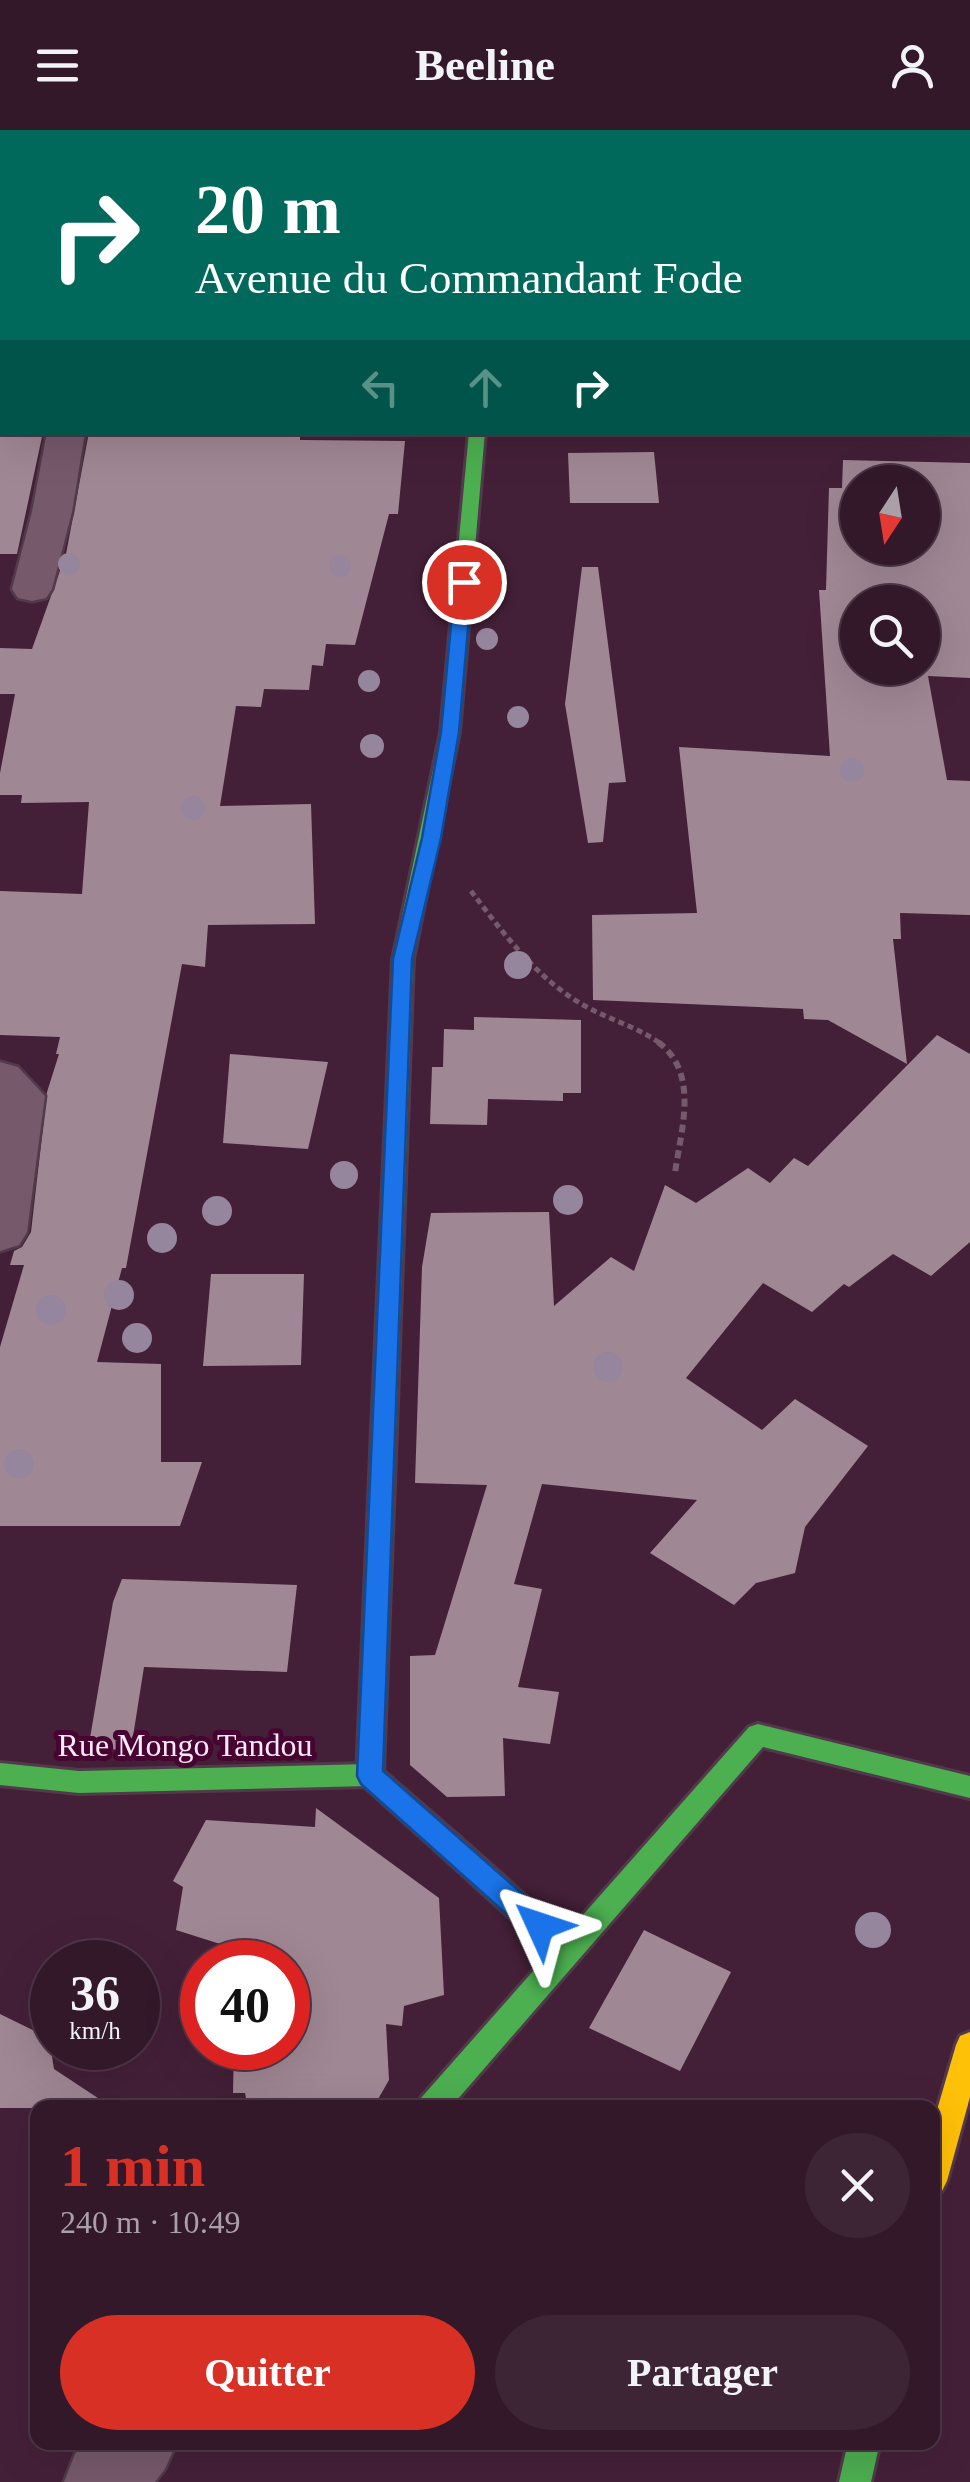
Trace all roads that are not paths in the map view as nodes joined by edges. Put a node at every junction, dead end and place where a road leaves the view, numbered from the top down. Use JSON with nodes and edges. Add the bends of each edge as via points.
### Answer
{"nodes":[{"id":1,"x":65,"y":435,"type":"edge"},
{"id":2,"x":478,"y":435,"type":"edge"},
{"id":3,"x":32,"y":589,"type":"dead end"},
{"id":4,"x":0,"y":1078,"type":"edge"},
{"id":5,"x":0,"y":1232,"type":"edge"},
{"id":6,"x":0,"y":1774,"type":"edge"},
{"id":7,"x":370,"y":1776,"type":"junction"},
{"id":8,"x":970,"y":1788,"type":"edge"},
{"id":9,"x":568,"y":1952,"type":"junction"},
{"id":10,"x":970,"y":2045,"type":"edge"},
{"id":11,"x":439,"y":2100,"type":"edge"},
{"id":12,"x":940,"y":2152,"type":"edge"},
{"id":13,"x":131,"y":2450,"type":"edge"},
{"id":14,"x":862,"y":2450,"type":"edge"},
{"id":15,"x":103,"y":2482,"type":"edge"},
{"id":16,"x":855,"y":2482,"type":"edge"}],
"edges":[{"from":1,"to":3,"type":"street"},
{"from":2,"to":7,"type":"street","via":[[450,732],[402,959]]},
{"from":4,"to":5,"type":"street","via":[[20,1096]]},
{"from":6,"to":7,"type":"street","name":"Rue Mongo Tandou","via":[[78,1782]]},
{"from":7,"to":9,"type":"street"},
{"from":8,"to":9,"type":"street","via":[[758,1735]]},
{"from":9,"to":11,"type":"street"},
{"from":10,"to":12,"type":"street"},
{"from":13,"to":15,"type":"street"},
{"from":14,"to":16,"type":"street"}]}
